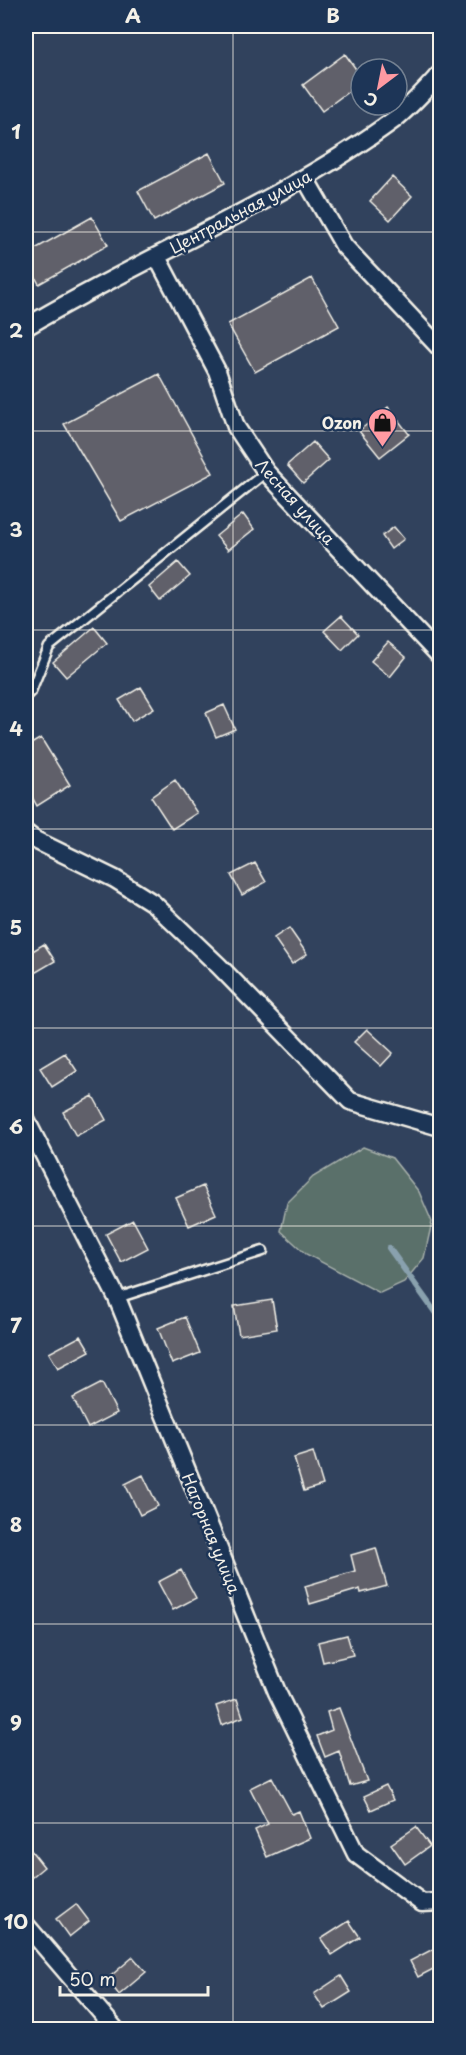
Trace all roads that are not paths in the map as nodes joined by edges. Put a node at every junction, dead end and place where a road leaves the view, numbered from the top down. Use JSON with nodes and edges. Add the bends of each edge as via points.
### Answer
{"nodes":[{"id":1,"x":441,"y":74,"type":"edge"},
{"id":2,"x":305,"y":178,"type":"junction"},
{"id":3,"x":157,"y":257,"type":"junction"},
{"id":4,"x":26,"y":327,"type":"edge"},
{"id":5,"x":441,"y":348,"type":"edge"},
{"id":6,"x":266,"y":472,"type":"junction"},
{"id":7,"x":441,"y":656,"type":"edge"},
{"id":8,"x":26,"y":696,"type":"edge"},
{"id":9,"x":26,"y":833,"type":"edge"},
{"id":10,"x":26,"y":1120,"type":"edge"},
{"id":11,"x":441,"y":1127,"type":"edge"},
{"id":12,"x":263,"y":1251,"type":"dead end"},
{"id":13,"x":117,"y":1299,"type":"junction"},
{"id":14,"x":441,"y":1902,"type":"edge"},
{"id":15,"x":26,"y":1925,"type":"edge"},
{"id":16,"x":116,"y":2030,"type":"edge"}],
"edges":[{"from":1,"to":2,"type":"street","name":"Центральная улица","via":[[396,118]]},
{"from":2,"to":3,"type":"street","name":"Центральная улица"},
{"from":2,"to":5,"type":"street","via":[[344,246]]},
{"from":3,"to":4,"type":"street","name":"Центральная улица","via":[[86,291]]},
{"from":3,"to":6,"type":"street","name":"Лесная улица","via":[[217,371],[236,427]]},
{"from":6,"to":7,"type":"street","name":"Лесная улица"},
{"from":6,"to":8,"type":"lane","via":[[49,647]]},
{"from":9,"to":11,"type":"street","via":[[153,903],[350,1101]]},
{"from":10,"to":13,"type":"street","name":"Нагорная улица"},
{"from":12,"to":13,"type":"lane"},
{"from":13,"to":14,"type":"street","name":"Нагорная улица","via":[[278,1692],[356,1854],[422,1903]]},
{"from":15,"to":16,"type":"street"}]}
